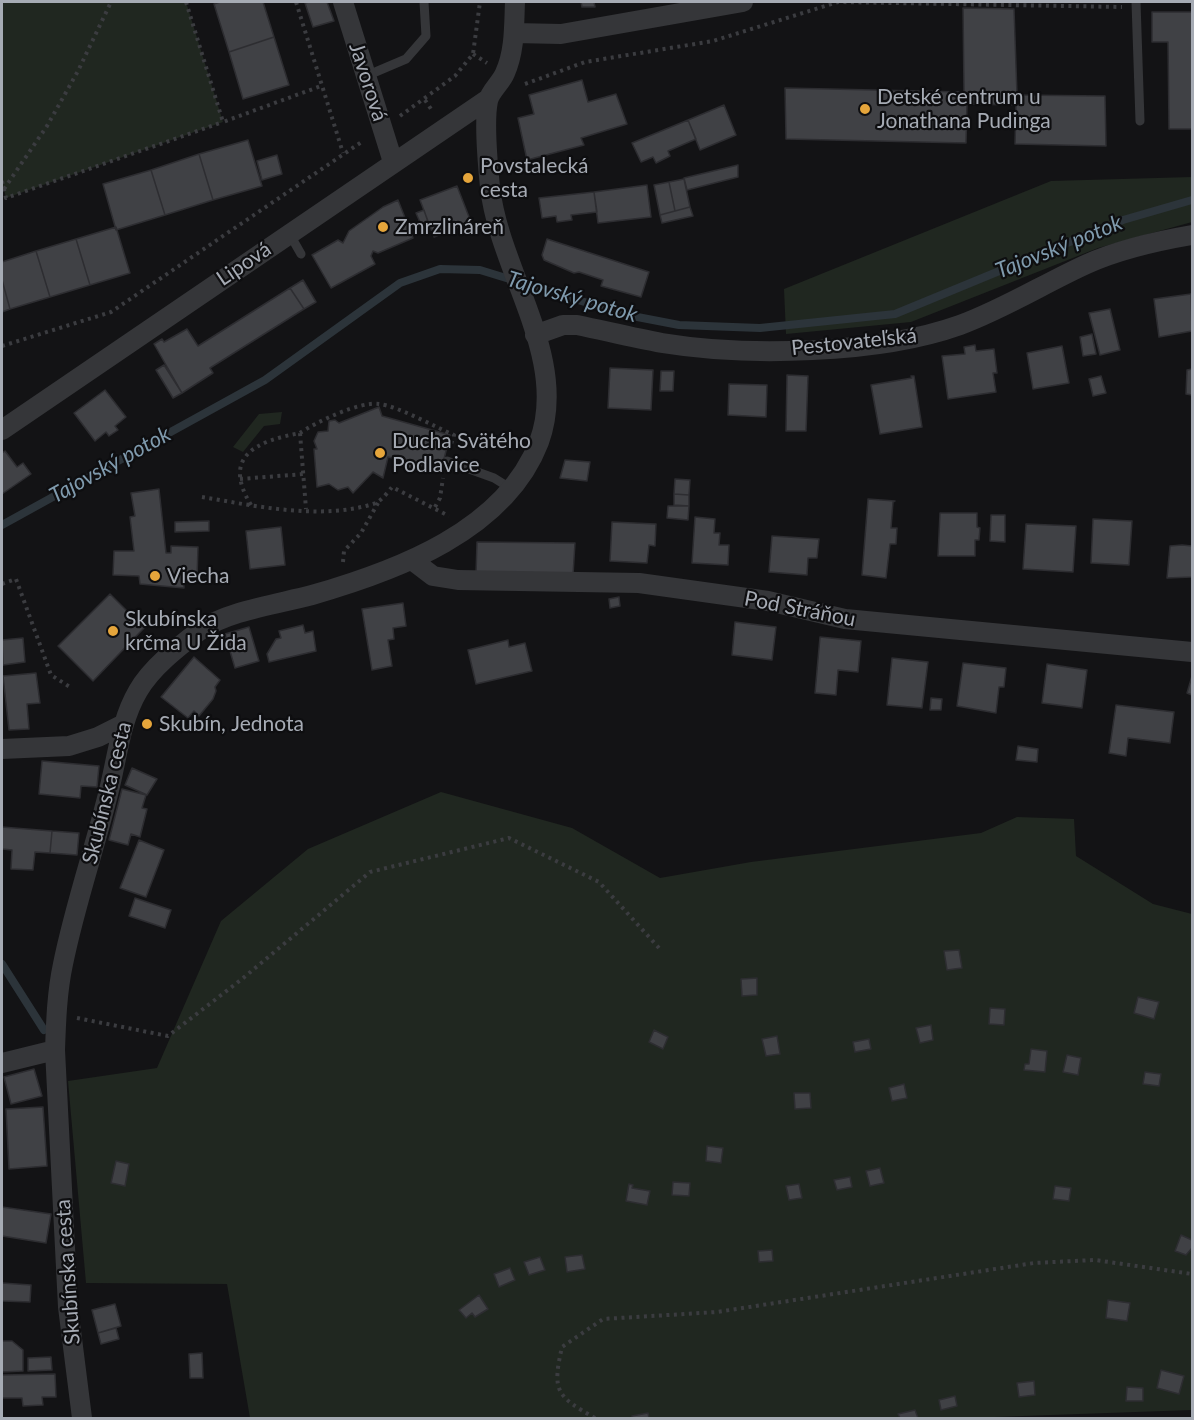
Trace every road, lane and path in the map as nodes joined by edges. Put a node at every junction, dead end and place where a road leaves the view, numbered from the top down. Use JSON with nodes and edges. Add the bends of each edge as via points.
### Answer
{"nodes":[{"id":1,"x":111,"y":2,"type":"edge"},
{"id":2,"x":186,"y":2,"type":"edge"},
{"id":3,"x":296,"y":2,"type":"edge"},
{"id":4,"x":343,"y":2,"type":"edge"},
{"id":5,"x":424,"y":2,"type":"edge"},
{"id":6,"x":480,"y":2,"type":"edge"},
{"id":7,"x":515,"y":2,"type":"edge"},
{"id":8,"x":743,"y":2,"type":"edge"},
{"id":9,"x":1136,"y":5,"type":"edge"},
{"id":10,"x":514,"y":33,"type":"junction"},
{"id":11,"x":473,"y":54,"type":"junction"},
{"id":12,"x":491,"y":65,"type":"dead end"},
{"id":13,"x":366,"y":76,"type":"junction"},
{"id":14,"x":525,"y":84,"type":"dead end"},
{"id":15,"x":321,"y":86,"type":"junction"},
{"id":16,"x":488,"y":99,"type":"junction"},
{"id":17,"x":425,"y":100,"type":"junction"},
{"id":18,"x":435,"y":116,"type":"dead end"},
{"id":19,"x":397,"y":118,"type":"dead end"},
{"id":20,"x":1140,"y":121,"type":"dead end"},
{"id":21,"x":223,"y":123,"type":"junction"},
{"id":22,"x":366,"y":138,"type":"dead end"},
{"id":23,"x":343,"y":153,"type":"junction"},
{"id":24,"x":393,"y":162,"type":"junction"},
{"id":25,"x":2,"y":181,"type":"edge"},
{"id":26,"x":4,"y":190,"type":"junction"},
{"id":27,"x":6,"y":198,"type":"junction"},
{"id":28,"x":2,"y":203,"type":"edge"},
{"id":29,"x":289,"y":233,"type":"junction"},
{"id":30,"x":1192,"y":235,"type":"edge"},
{"id":31,"x":301,"y":254,"type":"dead end"},
{"id":32,"x":535,"y":335,"type":"junction"},
{"id":33,"x":2,"y":346,"type":"edge"},
{"id":34,"x":2,"y":430,"type":"edge"},
{"id":35,"x":300,"y":434,"type":"junction"},
{"id":36,"x":447,"y":461,"type":"junction"},
{"id":37,"x":304,"y":474,"type":"junction"},
{"id":38,"x":240,"y":479,"type":"junction"},
{"id":39,"x":510,"y":488,"type":"junction"},
{"id":40,"x":202,"y":497,"type":"dead end"},
{"id":41,"x":379,"y":502,"type":"junction"},
{"id":42,"x":252,"y":505,"type":"junction"},
{"id":43,"x":435,"y":507,"type":"junction"},
{"id":44,"x":306,"y":509,"type":"junction"},
{"id":45,"x":454,"y":519,"type":"dead end"},
{"id":46,"x":342,"y":559,"type":"dead end"},
{"id":47,"x":412,"y":560,"type":"junction"},
{"id":48,"x":2,"y":584,"type":"edge"},
{"id":49,"x":1192,"y":652,"type":"edge"},
{"id":50,"x":70,"y":687,"type":"dead end"},
{"id":51,"x":122,"y":725,"type":"junction"},
{"id":52,"x":2,"y":749,"type":"edge"},
{"id":53,"x":659,"y":948,"type":"dead end"},
{"id":54,"x":56,"y":1014,"type":"junction"},
{"id":55,"x":55,"y":1050,"type":"junction"},
{"id":56,"x":2,"y":1063,"type":"edge"},
{"id":57,"x":1192,"y":1274,"type":"edge"},
{"id":58,"x":82,"y":1419,"type":"edge"},
{"id":59,"x":594,"y":1419,"type":"edge"}],
"edges":[{"from":1,"to":26,"type":"path","via":[[47,126]]},
{"from":2,"to":21,"type":"path"},
{"from":3,"to":15,"type":"path"},
{"from":4,"to":13,"type":"street","name":"Javorová"},
{"from":5,"to":13,"type":"lane","via":[[426,36],[406,59]]},
{"from":6,"to":11,"type":"path"},
{"from":7,"to":10,"type":"street"},
{"from":8,"to":10,"type":"street","via":[[561,34]]},
{"from":9,"to":14,"type":"path","via":[[838,2],[712,41],[585,63]]},
{"from":9,"to":20,"type":"lane"},
{"from":10,"to":16,"type":"street","via":[[505,73]]},
{"from":11,"to":12,"type":"path"},
{"from":11,"to":17,"type":"path","via":[[455,76]]},
{"from":13,"to":24,"type":"street","name":"Javorová"},
{"from":15,"to":21,"type":"path"},
{"from":15,"to":23,"type":"path"},
{"from":16,"to":24,"type":"street","name":"Lipová"},
{"from":16,"to":32,"type":"street","name":"Skubínska cesta","via":[[490,189],[503,243]]},
{"from":17,"to":18,"type":"path"},
{"from":17,"to":19,"type":"path"},
{"from":21,"to":27,"type":"path"},
{"from":22,"to":23,"type":"path"},
{"from":23,"to":33,"type":"path","via":[[111,312]]},
{"from":24,"to":29,"type":"street","name":"Lipová"},
{"from":25,"to":26,"type":"path"},
{"from":26,"to":27,"type":"path"},
{"from":27,"to":28,"type":"path"},
{"from":29,"to":31,"type":"lane"},
{"from":29,"to":34,"type":"street","name":"Lipová"},
{"from":30,"to":32,"type":"street","name":"Pestovateľská","via":[[1151,243],[1090,263],[962,324],[868,345],[790,350],[716,348],[664,343],[578,325],[563,325]]},
{"from":32,"to":39,"type":"street","name":"Skubínska cesta","via":[[546,368],[547,411],[526,471]]},
{"from":35,"to":36,"type":"path","via":[[368,404],[381,404],[454,435]]},
{"from":35,"to":37,"type":"path"},
{"from":35,"to":38,"type":"path","via":[[275,438],[249,450],[239,468]]},
{"from":36,"to":39,"type":"lane"},
{"from":36,"to":43,"type":"path"},
{"from":37,"to":38,"type":"path"},
{"from":37,"to":44,"type":"path"},
{"from":38,"to":42,"type":"path"},
{"from":39,"to":47,"type":"street","name":"Skubínska cesta","via":[[467,528]]},
{"from":40,"to":42,"type":"path"},
{"from":41,"to":43,"type":"path","via":[[393,487]]},
{"from":41,"to":44,"type":"path"},
{"from":41,"to":46,"type":"path","via":[[361,533],[344,550]]},
{"from":42,"to":44,"type":"path"},
{"from":43,"to":45,"type":"path"},
{"from":47,"to":49,"type":"street","name":"Pod Stráňou","via":[[433,576],[458,580],[639,583],[768,601],[845,620]]},
{"from":47,"to":51,"type":"street","name":"Skubínska cesta","via":[[202,628],[168,656],[139,688]]},
{"from":48,"to":50,"type":"path","via":[[16,579],[51,675]]},
{"from":51,"to":52,"type":"street","via":[[69,746]]},
{"from":51,"to":54,"type":"street","name":"Skubínska cesta","via":[[111,785],[62,966]]},
{"from":53,"to":54,"type":"path","via":[[599,882],[509,838],[370,872],[168,1036]]},
{"from":54,"to":55,"type":"street","name":"Skubínska cesta"},
{"from":55,"to":56,"type":"street"},
{"from":55,"to":58,"type":"street","name":"Skubínska cesta","via":[[68,1307]]},
{"from":57,"to":59,"type":"path","via":[[1095,1260],[1034,1263],[717,1312],[603,1319],[562,1347],[555,1378],[567,1402]]}]}
